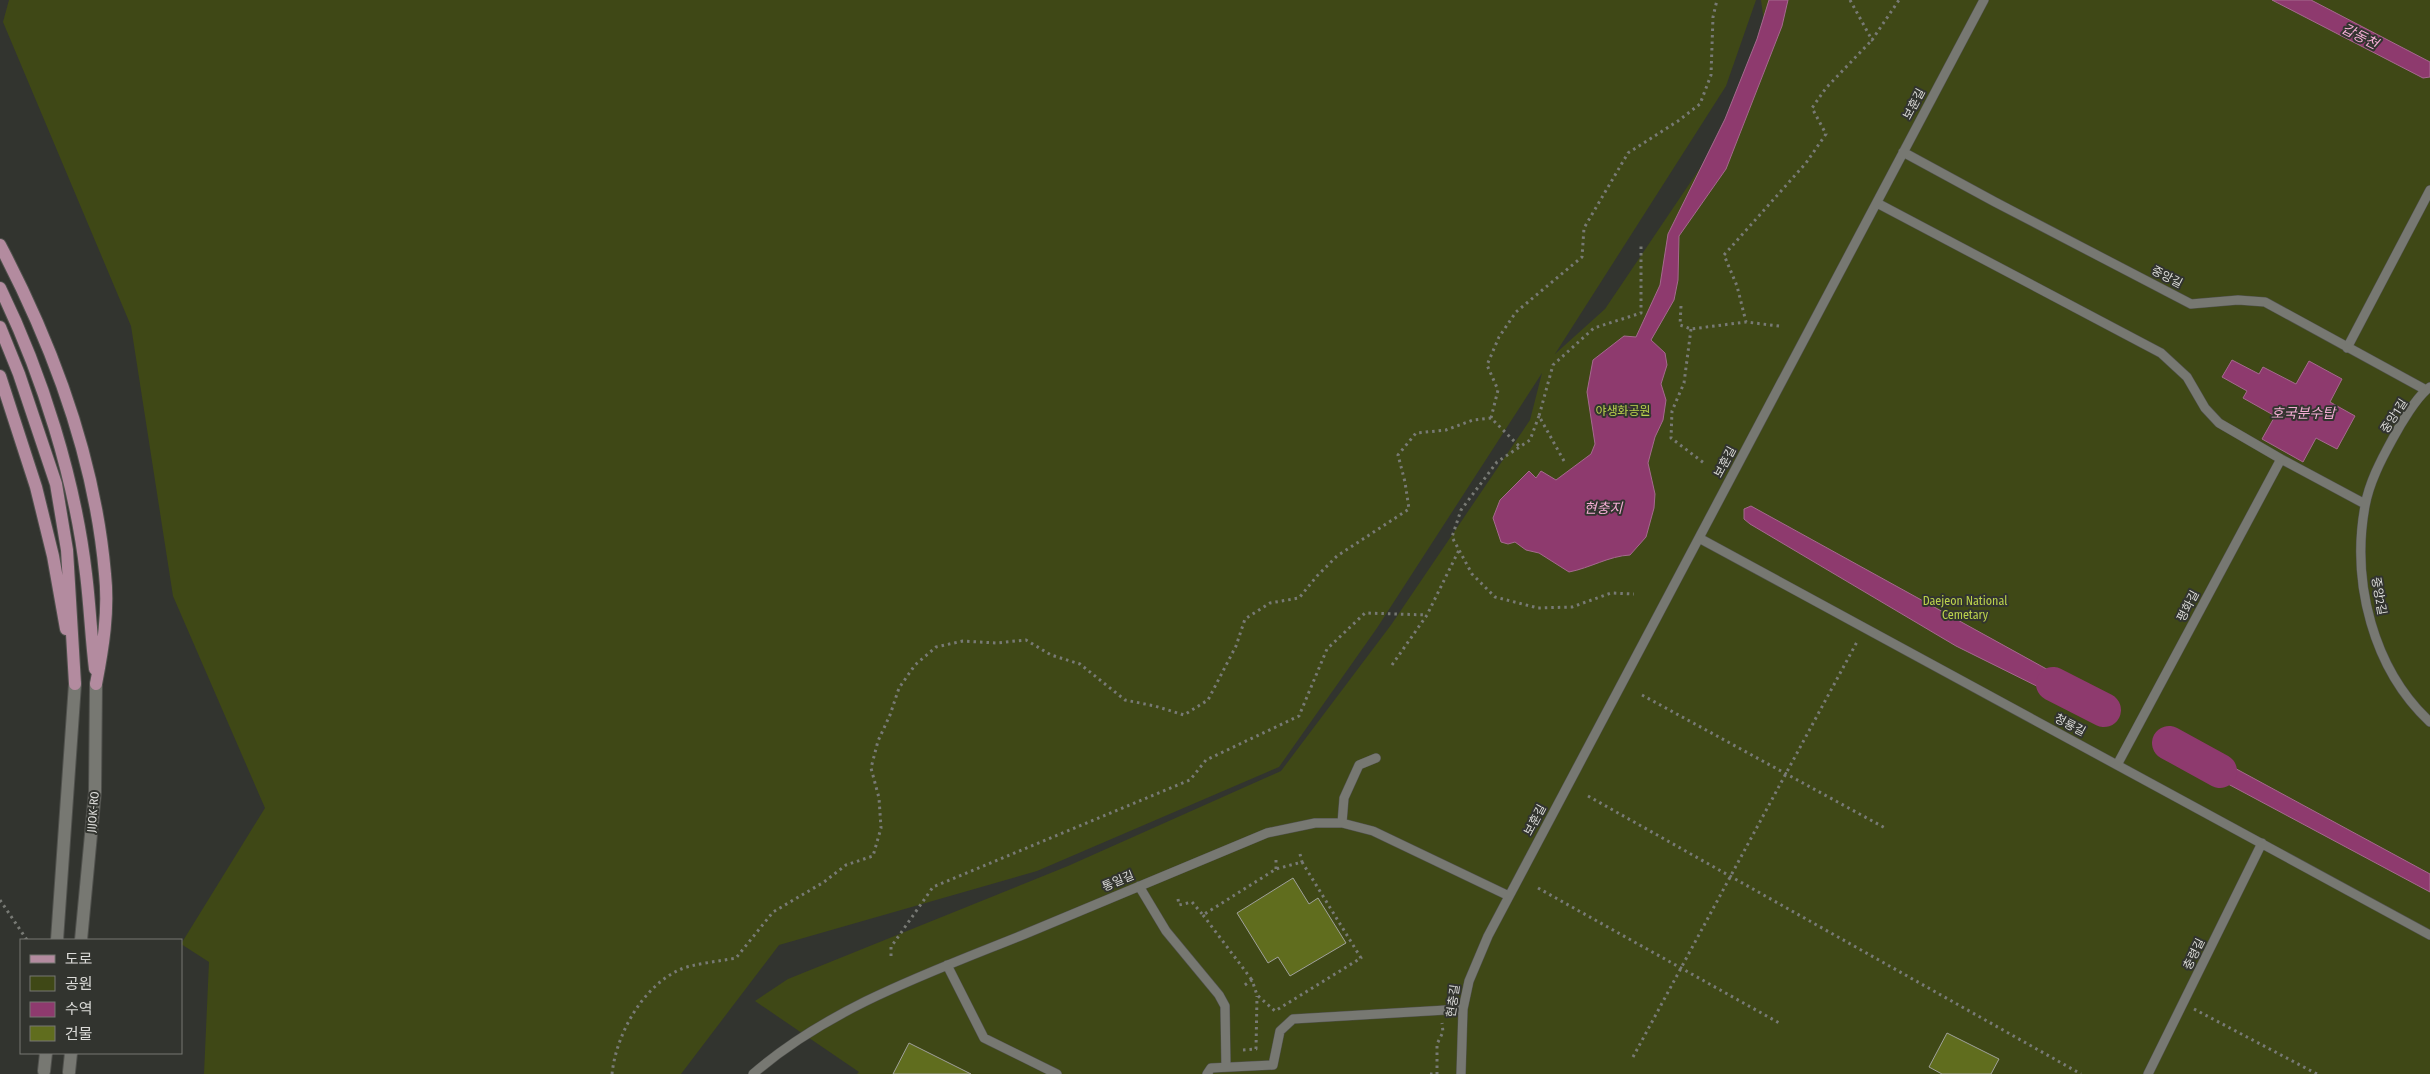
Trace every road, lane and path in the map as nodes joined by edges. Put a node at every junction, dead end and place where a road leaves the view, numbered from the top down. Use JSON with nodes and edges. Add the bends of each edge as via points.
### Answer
{"nodes":[{"id":1,"x":1717,"y":0,"type":"edge"},
{"id":2,"x":1850,"y":0,"type":"edge"},
{"id":3,"x":1899,"y":0,"type":"edge"},
{"id":4,"x":1984,"y":0,"type":"edge"},
{"id":5,"x":1872,"y":40,"type":"junction"},
{"id":6,"x":1903,"y":152,"type":"junction"},
{"id":7,"x":2430,"y":190,"type":"edge"},
{"id":8,"x":1877,"y":203,"type":"junction"},
{"id":9,"x":0,"y":245,"type":"edge"},
{"id":10,"x":1641,"y":246,"type":"dead end"},
{"id":11,"x":0,"y":288,"type":"edge"},
{"id":12,"x":1681,"y":306,"type":"dead end"},
{"id":13,"x":1746,"y":322,"type":"junction"},
{"id":14,"x":1779,"y":326,"type":"dead end"},
{"id":15,"x":0,"y":327,"type":"edge"},
{"id":16,"x":1692,"y":329,"type":"junction"},
{"id":17,"x":2347,"y":348,"type":"junction"},
{"id":18,"x":0,"y":376,"type":"edge"},
{"id":19,"x":2428,"y":389,"type":"edge"},
{"id":20,"x":1539,"y":416,"type":"junction"},
{"id":21,"x":1491,"y":418,"type":"junction"},
{"id":22,"x":1520,"y":447,"type":"junction"},
{"id":23,"x":2281,"y":459,"type":"junction"},
{"id":24,"x":2381,"y":460,"type":"joint"},
{"id":25,"x":1564,"y":461,"type":"dead end"},
{"id":26,"x":1704,"y":463,"type":"dead end"},
{"id":27,"x":2365,"y":504,"type":"junction"},
{"id":28,"x":1699,"y":538,"type":"junction"},
{"id":29,"x":1459,"y":550,"type":"junction"},
{"id":30,"x":1634,"y":594,"type":"dead end"},
{"id":31,"x":1427,"y":615,"type":"junction"},
{"id":32,"x":1864,"y":628,"type":"junction"},
{"id":33,"x":1392,"y":665,"type":"dead end"},
{"id":34,"x":75,"y":684,"type":"junction"},
{"id":35,"x":96,"y":684,"type":"junction"},
{"id":36,"x":1642,"y":696,"type":"dead end"},
{"id":37,"x":2430,"y":722,"type":"edge"},
{"id":38,"x":1376,"y":758,"type":"dead end"},
{"id":39,"x":2117,"y":765,"type":"junction"},
{"id":40,"x":1786,"y":774,"type":"junction"},
{"id":41,"x":1588,"y":796,"type":"dead end"},
{"id":42,"x":1342,"y":823,"type":"junction"},
{"id":43,"x":1886,"y":829,"type":"dead end"},
{"id":44,"x":2262,"y":844,"type":"junction"},
{"id":45,"x":1300,"y":854,"type":"dead end"},
{"id":46,"x":1276,"y":860,"type":"dead end"},
{"id":47,"x":1302,"y":862,"type":"junction"},
{"id":48,"x":1276,"y":869,"type":"junction"},
{"id":49,"x":1730,"y":876,"type":"junction"},
{"id":50,"x":1139,"y":886,"type":"junction"},
{"id":51,"x":1538,"y":888,"type":"dead end"},
{"id":52,"x":1509,"y":896,"type":"junction"},
{"id":53,"x":1178,"y":899,"type":"dead end"},
{"id":54,"x":0,"y":900,"type":"edge"},
{"id":55,"x":1203,"y":915,"type":"junction"},
{"id":56,"x":2430,"y":935,"type":"edge"},
{"id":57,"x":1488,"y":936,"type":"joint"},
{"id":58,"x":26,"y":939,"type":"edge"},
{"id":59,"x":57,"y":939,"type":"edge"},
{"id":60,"x":81,"y":939,"type":"edge"},
{"id":61,"x":891,"y":956,"type":"dead end"},
{"id":62,"x":947,"y":964,"type":"junction"},
{"id":63,"x":1681,"y":968,"type":"junction"},
{"id":64,"x":1252,"y":980,"type":"junction"},
{"id":65,"x":1242,"y":987,"type":"dead end"},
{"id":66,"x":1257,"y":995,"type":"junction"},
{"id":67,"x":2184,"y":1004,"type":"junction"},
{"id":68,"x":1463,"y":1009,"type":"junction"},
{"id":69,"x":1442,"y":1020,"type":"dead end"},
{"id":70,"x":1781,"y":1024,"type":"dead end"},
{"id":71,"x":1243,"y":1050,"type":"dead end"},
{"id":72,"x":46,"y":1054,"type":"edge"},
{"id":73,"x":71,"y":1054,"type":"edge"},
{"id":74,"x":1633,"y":1057,"type":"dead end"},
{"id":75,"x":1226,"y":1067,"type":"junction"},
{"id":76,"x":44,"y":1071,"type":"dead end"},
{"id":77,"x":69,"y":1072,"type":"dead end"},
{"id":78,"x":612,"y":1074,"type":"edge"},
{"id":79,"x":753,"y":1074,"type":"edge"},
{"id":80,"x":1056,"y":1074,"type":"edge"},
{"id":81,"x":1207,"y":1074,"type":"edge"},
{"id":82,"x":1430,"y":1074,"type":"edge"},
{"id":83,"x":1461,"y":1074,"type":"edge"},
{"id":84,"x":2081,"y":1074,"type":"edge"},
{"id":85,"x":2148,"y":1074,"type":"edge"},
{"id":86,"x":2317,"y":1074,"type":"edge"}],
"edges":[{"from":1,"to":21,"type":"path","via":[[1713,17],[1711,75],[1700,104],[1628,153],[1584,228],[1582,257],[1516,312],[1498,337],[1487,365],[1498,390]]},
{"from":2,"to":5,"type":"path"},
{"from":3,"to":5,"type":"path"},
{"from":4,"to":6,"type":"lane","name":"보훈길"},
{"from":5,"to":13,"type":"path","via":[[1826,88],[1812,108],[1826,134],[1806,163],[1724,255],[1737,286]]},
{"from":6,"to":8,"type":"lane","name":"보훈길"},
{"from":6,"to":17,"type":"lane","name":"중앙길","via":[[2191,304],[2238,300],[2264,302]]},
{"from":7,"to":17,"type":"lane"},
{"from":8,"to":23,"type":"lane","via":[[2161,353],[2187,377],[2205,408],[2219,423]]},
{"from":8,"to":28,"type":"lane","name":"보훈길"},
{"from":9,"to":35,"type":"main road","via":[[20,283],[62,384],[93,490],[106,576],[104,639]]},
{"from":10,"to":20,"type":"path","via":[[1641,313],[1594,328],[1553,365]]},
{"from":11,"to":35,"type":"main road","via":[[40,387],[73,501],[86,573]]},
{"from":12,"to":16,"type":"path","via":[[1680,325]]},
{"from":13,"to":14,"type":"path"},
{"from":13,"to":16,"type":"path"},
{"from":15,"to":34,"type":"main road","via":[[20,374],[56,484],[66,550]]},
{"from":16,"to":26,"type":"path","via":[[1684,383],[1672,411],[1672,438]]},
{"from":17,"to":19,"type":"lane","name":"중앙길"},
{"from":18,"to":34,"type":"main road","via":[[36,488],[53,556]]},
{"from":19,"to":24,"type":"lane","name":"중앙1길"},
{"from":20,"to":22,"type":"path","via":[[1530,440]]},
{"from":20,"to":25,"type":"path"},
{"from":21,"to":22,"type":"path"},
{"from":21,"to":78,"type":"path","via":[[1416,434],[1398,455],[1409,510],[1337,556],[1299,598],[1270,603],[1245,620],[1236,646],[1208,700],[1184,716],[1126,700],[1080,664],[1051,655],[1026,640],[996,643],[963,641],[936,646],[915,665],[899,688],[878,741],[871,768],[879,798],[881,828],[873,856],[846,865],[773,912],[736,958],[680,969],[653,988],[620,1036]]},
{"from":22,"to":29,"type":"path","via":[[1497,462],[1461,510],[1452,537]]},
{"from":23,"to":27,"type":"lane"},
{"from":23,"to":39,"type":"lane","name":"평화길"},
{"from":24,"to":27,"type":"lane","name":"중앙2길"},
{"from":27,"to":37,"type":"lane","name":"중앙2길","via":[[2361,533],[2362,579],[2370,618],[2388,666],[2416,710]]},
{"from":28,"to":32,"type":"lane","name":"청룡길"},
{"from":28,"to":52,"type":"lane","name":"보훈길"},
{"from":29,"to":30,"type":"path","via":[[1472,574],[1495,597],[1538,608],[1572,607],[1611,593]]},
{"from":29,"to":31,"type":"path"},
{"from":31,"to":33,"type":"path"},
{"from":31,"to":61,"type":"path","via":[[1365,613],[1327,649],[1299,716],[1206,760],[1190,780],[933,887],[891,946]]},
{"from":32,"to":39,"type":"lane","name":"청룡길"},
{"from":32,"to":40,"type":"path"},
{"from":34,"to":59,"type":"street","name":"JIJOK-RO"},
{"from":35,"to":60,"type":"street","name":"JIJOK-RO","via":[[95,792]]},
{"from":36,"to":40,"type":"path"},
{"from":38,"to":42,"type":"lane","via":[[1360,766],[1344,798]]},
{"from":39,"to":44,"type":"lane","name":"청룡길"},
{"from":40,"to":43,"type":"path"},
{"from":40,"to":49,"type":"path"},
{"from":41,"to":49,"type":"path"},
{"from":42,"to":50,"type":"lane","name":"통일길","via":[[1315,823],[1266,832]]},
{"from":42,"to":52,"type":"lane","name":"통일길","via":[[1373,831]]},
{"from":44,"to":56,"type":"lane","name":"청룡길"},
{"from":44,"to":67,"type":"lane","name":"충령길"},
{"from":45,"to":47,"type":"path"},
{"from":46,"to":48,"type":"path"},
{"from":47,"to":48,"type":"path"},
{"from":47,"to":66,"type":"path","via":[[1361,958],[1275,1011]]},
{"from":48,"to":55,"type":"path"},
{"from":49,"to":63,"type":"path"},
{"from":49,"to":84,"type":"path"},
{"from":50,"to":62,"type":"lane","name":"통일길"},
{"from":50,"to":75,"type":"lane","via":[[1166,931],[1226,1006]]},
{"from":51,"to":63,"type":"path"},
{"from":52,"to":57,"type":"lane","name":"보훈길"},
{"from":53,"to":55,"type":"path","via":[[1179,905],[1192,902]]},
{"from":54,"to":58,"type":"path"},
{"from":55,"to":64,"type":"path"},
{"from":57,"to":68,"type":"lane","name":"현충길","via":[[1469,981]]},
{"from":62,"to":79,"type":"lane","name":"통일길","via":[[854,1007],[807,1033]]},
{"from":62,"to":80,"type":"lane","via":[[984,1038]]},
{"from":63,"to":70,"type":"path"},
{"from":63,"to":74,"type":"path"},
{"from":64,"to":65,"type":"path"},
{"from":64,"to":66,"type":"path"},
{"from":66,"to":71,"type":"path","via":[[1256,1049]]},
{"from":67,"to":85,"type":"lane","name":"충령길"},
{"from":67,"to":86,"type":"path"},
{"from":68,"to":75,"type":"lane","via":[[1293,1019],[1280,1031],[1273,1065]]},
{"from":68,"to":83,"type":"lane","name":"현충길"},
{"from":69,"to":82,"type":"path","via":[[1443,1032],[1437,1044],[1437,1074]]},
{"from":72,"to":76,"type":"street"},
{"from":73,"to":77,"type":"street"},
{"from":75,"to":81,"type":"lane","via":[[1212,1068]]}]}
